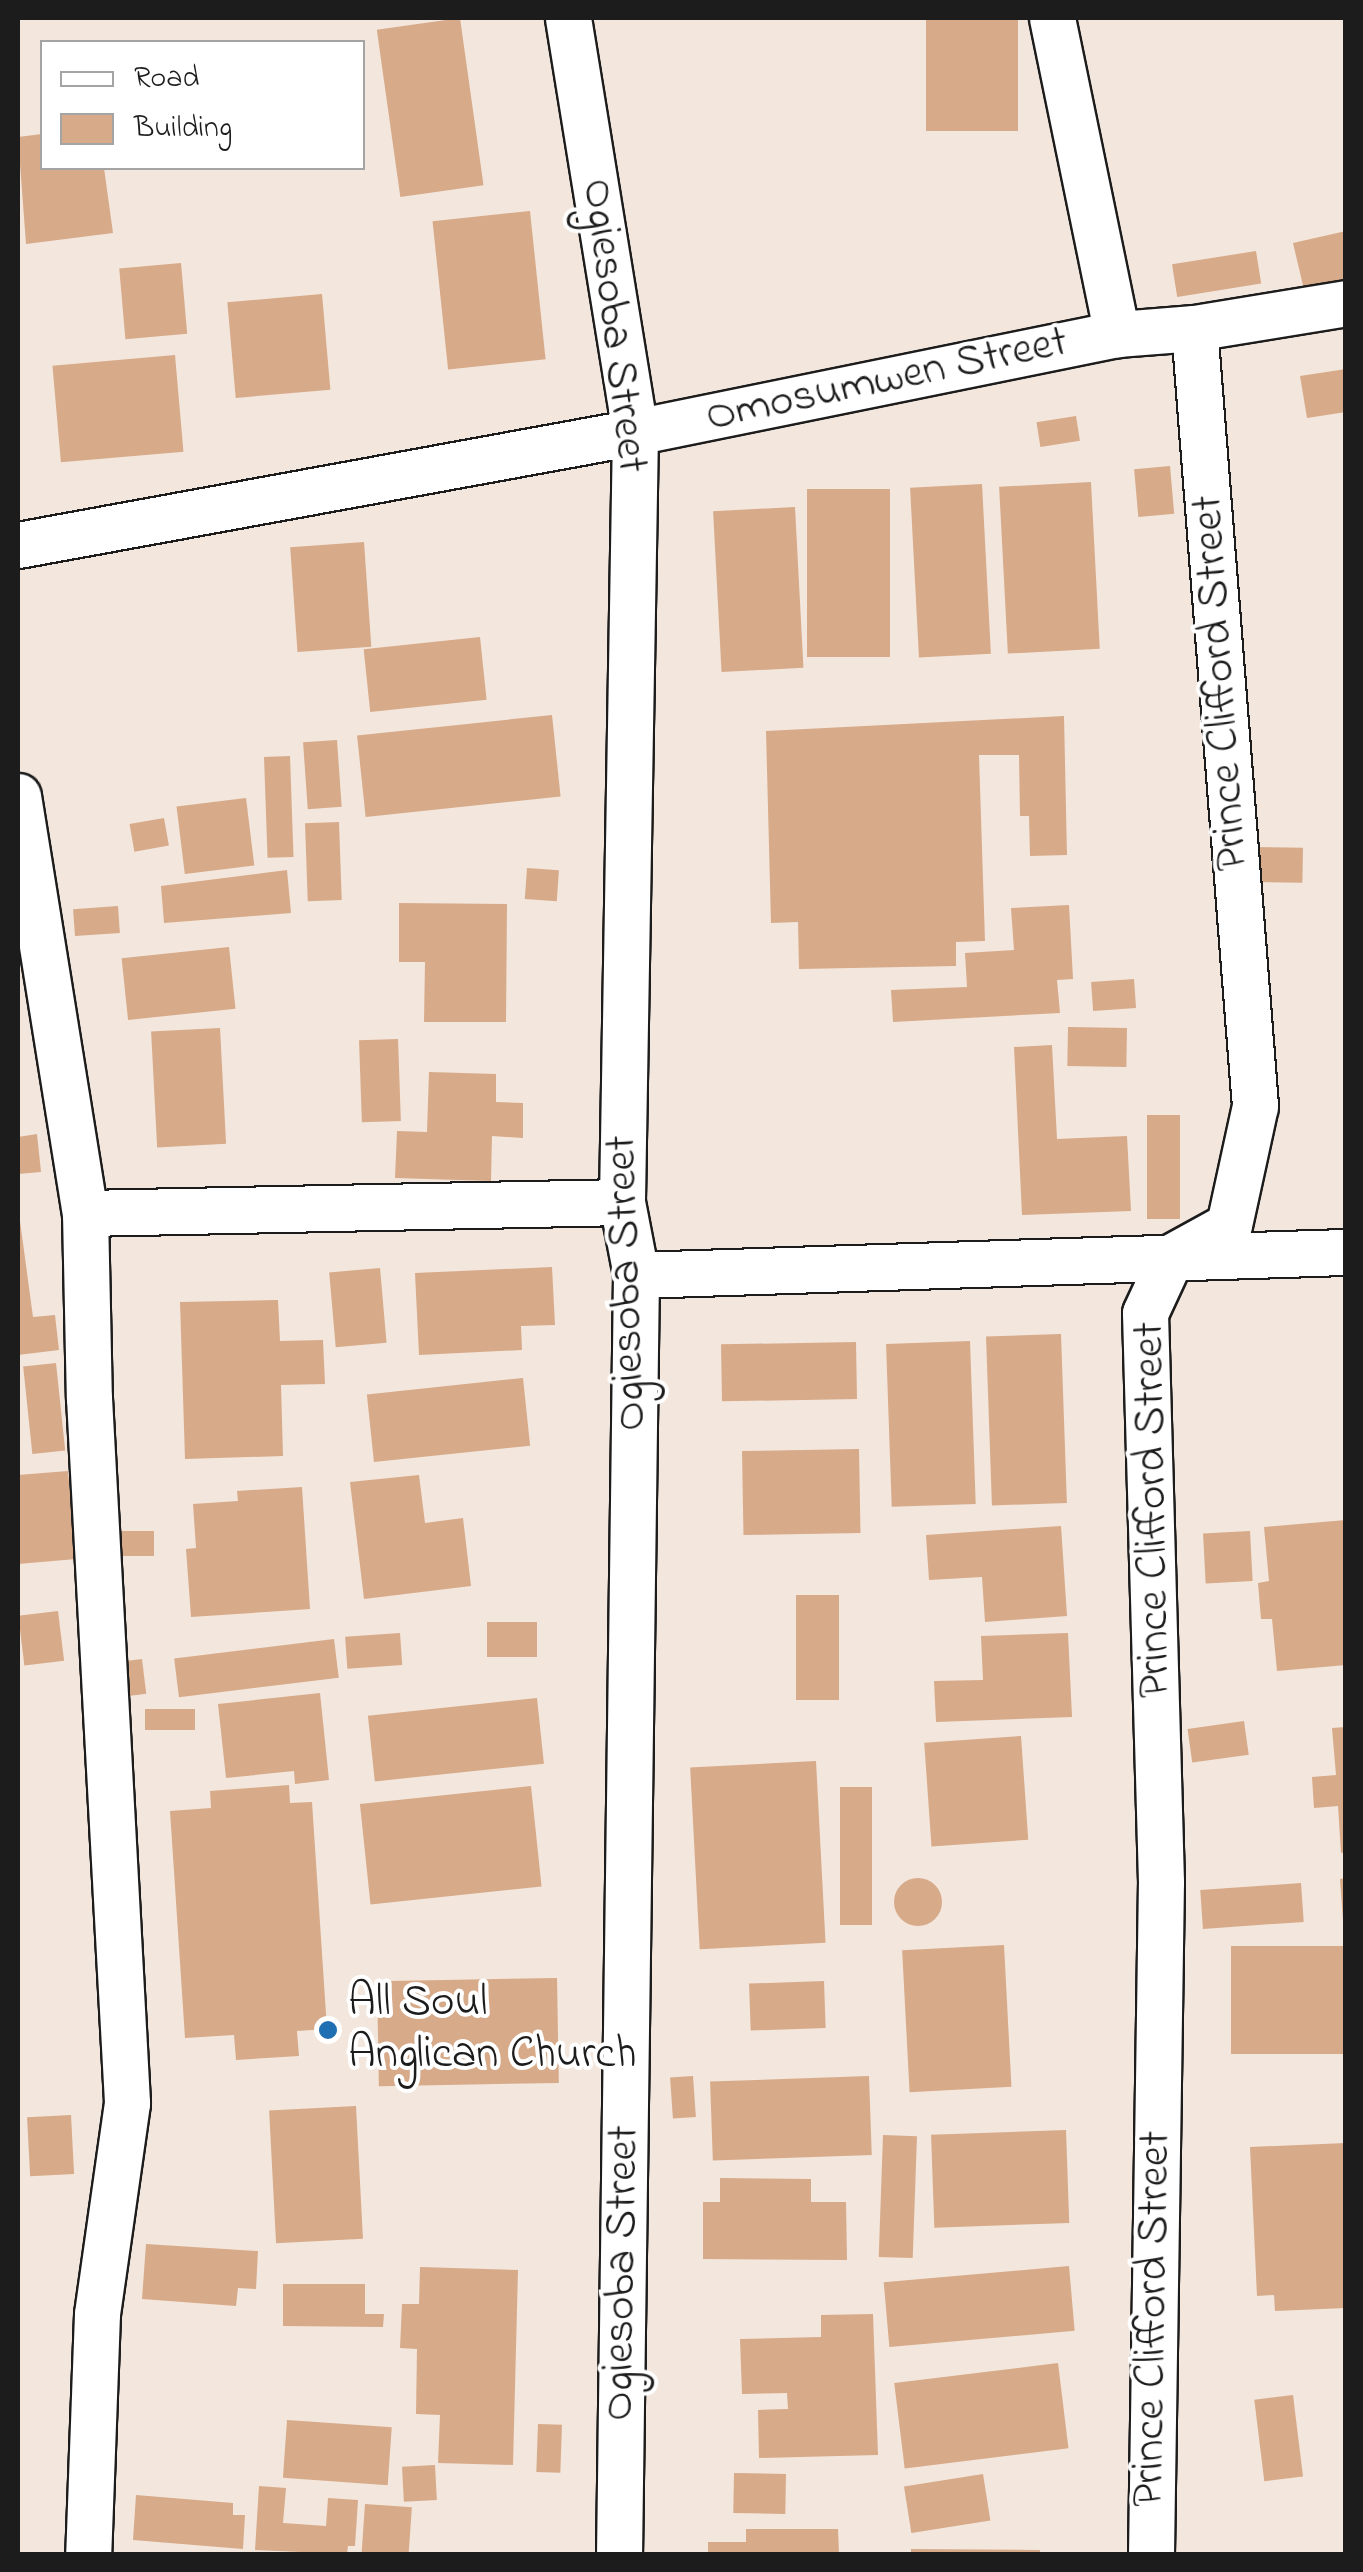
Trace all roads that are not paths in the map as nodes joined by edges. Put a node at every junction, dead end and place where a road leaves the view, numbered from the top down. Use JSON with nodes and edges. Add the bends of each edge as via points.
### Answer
{"nodes":[{"id":1,"x":568,"y":18,"type":"edge"},
{"id":2,"x":1052,"y":18,"type":"edge"},
{"id":3,"x":1346,"y":303,"type":"edge"},
{"id":4,"x":1194,"y":328,"type":"junction"},
{"id":5,"x":1118,"y":334,"type":"junction"},
{"id":6,"x":635,"y":432,"type":"junction"},
{"id":7,"x":18,"y":545,"type":"edge"},
{"id":8,"x":18,"y":796,"type":"edge"},
{"id":9,"x":622,"y":1202,"type":"junction"},
{"id":10,"x":86,"y":1213,"type":"junction"},
{"id":11,"x":1346,"y":1252,"type":"edge"},
{"id":12,"x":1171,"y":1257,"type":"junction"},
{"id":13,"x":636,"y":1275,"type":"junction"},
{"id":14,"x":88,"y":2554,"type":"edge"},
{"id":15,"x":620,"y":2554,"type":"edge"},
{"id":16,"x":1151,"y":2554,"type":"edge"}],
"edges":[{"from":1,"to":6,"type":"street","name":"Ogiesoba Street"},
{"from":2,"to":5,"type":"street"},
{"from":3,"to":4,"type":"street","name":"Omosumwen Street"},
{"from":4,"to":5,"type":"street","name":"Omosumwen Street"},
{"from":4,"to":12,"type":"street","name":"Prince Clifford Street","via":[[1255,1106],[1229,1225]]},
{"from":5,"to":6,"type":"street","name":"Omosumwen Street"},
{"from":6,"to":7,"type":"street","name":"Omosumwen Street"},
{"from":6,"to":9,"type":"street","name":"Ogiesoba Street"},
{"from":8,"to":10,"type":"street"},
{"from":9,"to":10,"type":"street"},
{"from":9,"to":13,"type":"street","name":"Ogiesoba Street"},
{"from":10,"to":14,"type":"street","via":[[89,1398],[127,2103],[97,2314]]},
{"from":11,"to":12,"type":"street"},
{"from":12,"to":13,"type":"street"},
{"from":12,"to":16,"type":"street","name":"Prince Clifford Street","via":[[1145,1313],[1161,1882]]},
{"from":13,"to":15,"type":"street","name":"Ogiesoba Street"}]}
